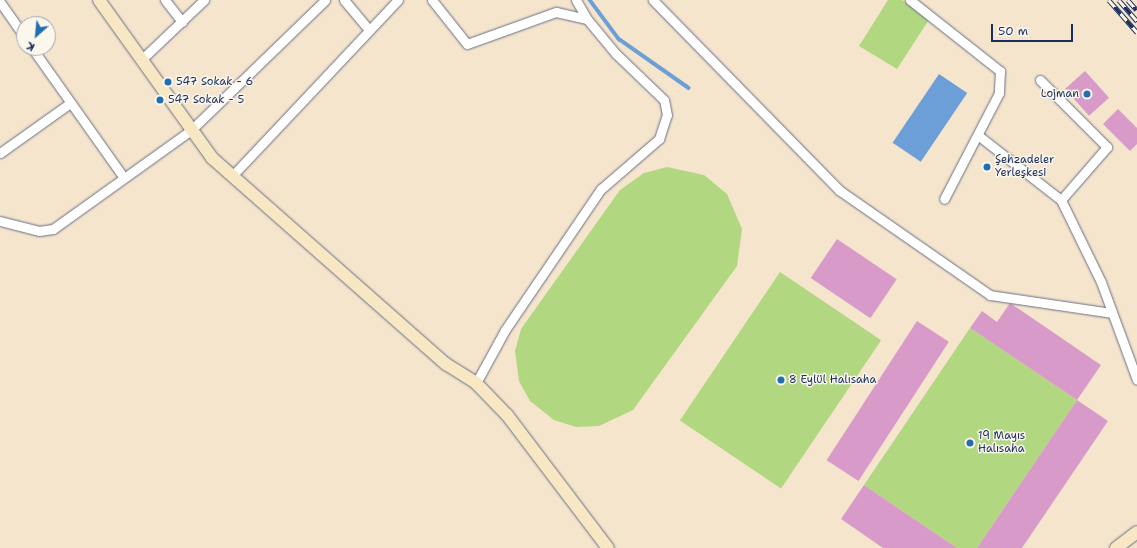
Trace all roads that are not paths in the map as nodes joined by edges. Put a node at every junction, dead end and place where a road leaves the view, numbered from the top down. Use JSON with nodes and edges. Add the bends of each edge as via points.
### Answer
{"nodes":[{"id":1,"x":100,"y":0,"type":"edge"},
{"id":2,"x":165,"y":0,"type":"edge"},
{"id":3,"x":204,"y":0,"type":"edge"},
{"id":4,"x":325,"y":0,"type":"edge"},
{"id":5,"x":344,"y":0,"type":"edge"},
{"id":6,"x":398,"y":0,"type":"edge"},
{"id":7,"x":432,"y":0,"type":"edge"},
{"id":8,"x":576,"y":0,"type":"edge"},
{"id":9,"x":653,"y":0,"type":"edge"},
{"id":10,"x":910,"y":0,"type":"edge"},
{"id":11,"x":0,"y":2,"type":"edge"},
{"id":12,"x":587,"y":19,"type":"junction"},
{"id":13,"x":182,"y":22,"type":"junction"},
{"id":14,"x":16,"y":25,"type":"edge"},
{"id":15,"x":369,"y":30,"type":"junction"},
{"id":16,"x":38,"y":56,"type":"edge"},
{"id":17,"x":142,"y":59,"type":"junction"},
{"id":18,"x":1040,"y":80,"type":"dead end"},
{"id":19,"x":70,"y":103,"type":"junction"},
{"id":20,"x":190,"y":131,"type":"junction"},
{"id":21,"x":979,"y":136,"type":"junction"},
{"id":22,"x":0,"y":154,"type":"edge"},
{"id":23,"x":232,"y":176,"type":"junction"},
{"id":24,"x":124,"y":178,"type":"junction"},
{"id":25,"x":944,"y":199,"type":"dead end"},
{"id":26,"x":1061,"y":200,"type":"junction"},
{"id":27,"x":0,"y":220,"type":"edge"},
{"id":28,"x":1112,"y":313,"type":"junction"},
{"id":29,"x":1137,"y":380,"type":"edge"},
{"id":30,"x":476,"y":383,"type":"junction"},
{"id":31,"x":1137,"y":532,"type":"edge"},
{"id":32,"x":608,"y":548,"type":"edge"},
{"id":33,"x":1116,"y":548,"type":"edge"}],
"edges":[{"from":1,"to":17,"type":"street"},
{"from":2,"to":13,"type":"street"},
{"from":3,"to":13,"type":"street"},
{"from":4,"to":20,"type":"street"},
{"from":5,"to":15,"type":"street"},
{"from":6,"to":15,"type":"street"},
{"from":7,"to":12,"type":"street","via":[[467,44],[556,12]]},
{"from":8,"to":12,"type":"street"},
{"from":9,"to":28,"type":"street","via":[[839,190],[990,295]]},
{"from":10,"to":21,"type":"street","via":[[1000,71],[998,93]]},
{"from":11,"to":14,"type":"street"},
{"from":12,"to":30,"type":"street","via":[[616,54],[649,82],[664,100],[667,115],[659,139],[601,189],[505,330]]},
{"from":13,"to":17,"type":"street"},
{"from":15,"to":23,"type":"street"},
{"from":16,"to":19,"type":"street"},
{"from":17,"to":20,"type":"street"},
{"from":18,"to":26,"type":"street","via":[[1107,147]]},
{"from":19,"to":22,"type":"street"},
{"from":19,"to":24,"type":"street"},
{"from":20,"to":23,"type":"street"},
{"from":20,"to":24,"type":"street"},
{"from":21,"to":25,"type":"street"},
{"from":21,"to":26,"type":"street"},
{"from":23,"to":30,"type":"street","via":[[446,364]]},
{"from":24,"to":27,"type":"street","via":[[53,229],[38,231]]},
{"from":26,"to":28,"type":"street"},
{"from":28,"to":29,"type":"street"},
{"from":30,"to":32,"type":"street","via":[[507,415]]},
{"from":31,"to":33,"type":"street"}]}
